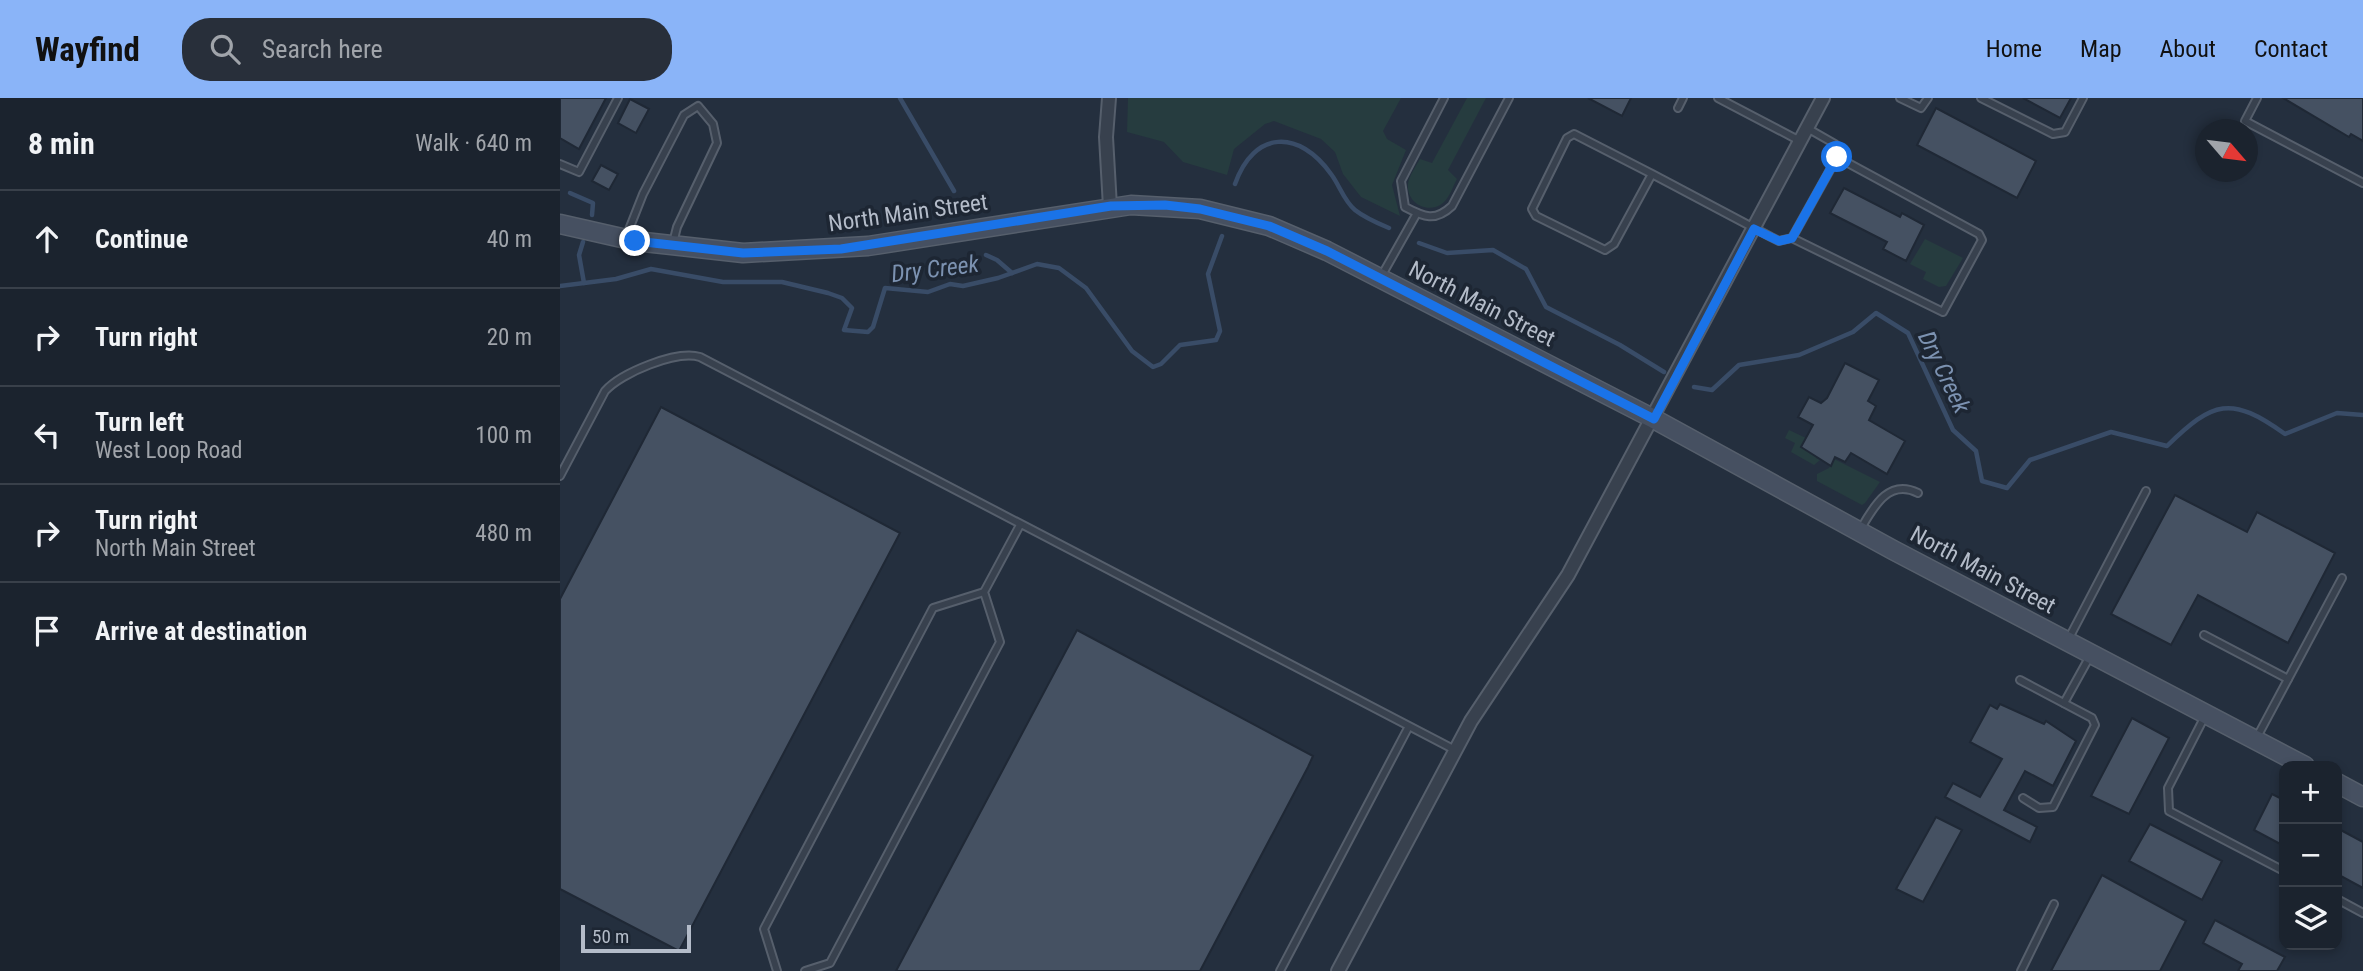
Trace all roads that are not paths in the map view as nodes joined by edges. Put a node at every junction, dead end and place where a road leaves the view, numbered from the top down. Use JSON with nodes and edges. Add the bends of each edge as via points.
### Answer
{"nodes":[{"id":1,"x":618,"y":98,"type":"edge"},
{"id":2,"x":1109,"y":98,"type":"edge"},
{"id":3,"x":1444,"y":98,"type":"edge"},
{"id":4,"x":1509,"y":98,"type":"edge"},
{"id":5,"x":1683,"y":98,"type":"edge"},
{"id":6,"x":1718,"y":98,"type":"edge"},
{"id":7,"x":1823,"y":98,"type":"edge"},
{"id":8,"x":1900,"y":98,"type":"edge"},
{"id":9,"x":1928,"y":98,"type":"edge"},
{"id":10,"x":1980,"y":98,"type":"edge"},
{"id":11,"x":2083,"y":98,"type":"edge"},
{"id":12,"x":2257,"y":98,"type":"edge"},
{"id":13,"x":1678,"y":108,"type":"dead end"},
{"id":14,"x":1807,"y":128,"type":"junction"},
{"id":15,"x":1800,"y":141,"type":"junction"},
{"id":16,"x":1837,"y":157,"type":"junction"},
{"id":17,"x":560,"y":163,"type":"edge"},
{"id":18,"x":1652,"y":174,"type":"junction"},
{"id":19,"x":2363,"y":183,"type":"edge"},
{"id":20,"x":1111,"y":206,"type":"junction"},
{"id":21,"x":1417,"y":213,"type":"junction"},
{"id":22,"x":560,"y":224,"type":"edge"},
{"id":23,"x":1754,"y":229,"type":"junction"},
{"id":24,"x":1792,"y":238,"type":"junction"},
{"id":25,"x":626,"y":239,"type":"junction"},
{"id":26,"x":673,"y":245,"type":"junction"},
{"id":27,"x":1380,"y":279,"type":"junction"},
{"id":28,"x":1654,"y":419,"type":"junction"},
{"id":29,"x":560,"y":476,"type":"edge"},
{"id":30,"x":2146,"y":491,"type":"dead end"},
{"id":31,"x":1918,"y":493,"type":"dead end"},
{"id":32,"x":1020,"y":525,"type":"junction"},
{"id":33,"x":1859,"y":532,"type":"junction"},
{"id":34,"x":2342,"y":579,"type":"dead end"},
{"id":35,"x":984,"y":592,"type":"junction"},
{"id":36,"x":2204,"y":635,"type":"dead end"},
{"id":37,"x":2067,"y":642,"type":"junction"},
{"id":38,"x":2091,"y":654,"type":"junction"},
{"id":39,"x":2288,"y":679,"type":"junction"},
{"id":40,"x":2020,"y":680,"type":"dead end"},
{"id":41,"x":2064,"y":703,"type":"junction"},
{"id":42,"x":2205,"y":714,"type":"junction"},
{"id":43,"x":1409,"y":728,"type":"junction"},
{"id":44,"x":2255,"y":740,"type":"junction"},
{"id":45,"x":1454,"y":750,"type":"junction"},
{"id":46,"x":2295,"y":761,"type":"edge"},
{"id":47,"x":2342,"y":786,"type":"edge"},
{"id":48,"x":2363,"y":797,"type":"edge"},
{"id":49,"x":2022,"y":798,"type":"dead end"},
{"id":50,"x":2279,"y":868,"type":"edge"},
{"id":51,"x":2342,"y":902,"type":"edge"},
{"id":52,"x":2054,"y":904,"type":"dead end"},
{"id":53,"x":2363,"y":913,"type":"edge"},
{"id":54,"x":777,"y":971,"type":"edge"},
{"id":55,"x":805,"y":971,"type":"edge"},
{"id":56,"x":1280,"y":971,"type":"edge"},
{"id":57,"x":1338,"y":971,"type":"edge"},
{"id":58,"x":2021,"y":971,"type":"edge"}],
"edges":[{"from":1,"to":17,"type":"lane","via":[[579,172]]},
{"from":2,"to":20,"type":"street","via":[[1106,130]]},
{"from":3,"to":21,"type":"lane","via":[[1401,181],[1405,207]]},
{"from":4,"to":21,"type":"lane","via":[[1452,206],[1434,217]]},
{"from":5,"to":13,"type":"lane"},
{"from":6,"to":15,"type":"lane"},
{"from":7,"to":14,"type":"street"},
{"from":8,"to":9,"type":"lane","via":[[1921,108]]},
{"from":10,"to":11,"type":"lane","via":[[2053,134],[2065,132]]},
{"from":12,"to":19,"type":"lane","via":[[2245,121]]},
{"from":14,"to":15,"type":"street"},
{"from":14,"to":16,"type":"lane","via":[[1835,144],[1840,152]]},
{"from":15,"to":23,"type":"street"},
{"from":16,"to":24,"type":"lane"},
{"from":16,"to":24,"type":"lane","via":[[1979,234],[1982,240],[1943,312]]},
{"from":18,"to":18,"type":"lane","via":[[1614,244],[1605,250],[1536,216],[1532,209],[1567,138],[1574,134]]},
{"from":18,"to":23,"type":"lane"},
{"from":20,"to":26,"type":"street","name":"North Main Street","via":[[841,249],[743,253]]},
{"from":20,"to":27,"type":"street","name":"North Main Street","via":[[1165,205],[1229,214],[1269,226]]},
{"from":21,"to":27,"type":"lane"},
{"from":22,"to":25,"type":"street","name":"North Main Street"},
{"from":23,"to":24,"type":"lane","via":[[1779,241]]},
{"from":23,"to":28,"type":"street"},
{"from":25,"to":26,"type":"street","name":"North Main Street"},
{"from":25,"to":26,"type":"lane","via":[[643,194],[684,115],[698,106],[713,124],[718,143],[677,227]]},
{"from":27,"to":28,"type":"street","name":"North Main Street"},
{"from":28,"to":33,"type":"street","name":"North Main Street"},
{"from":28,"to":45,"type":"street","via":[[1561,587]]},
{"from":29,"to":32,"type":"lane","via":[[605,391],[616,379],[694,355]]},
{"from":30,"to":37,"type":"lane"},
{"from":31,"to":33,"type":"lane","via":[[1905,488],[1888,493]]},
{"from":32,"to":35,"type":"lane"},
{"from":32,"to":43,"type":"lane"},
{"from":33,"to":37,"type":"street","name":"North Main Street"},
{"from":34,"to":39,"type":"lane"},
{"from":35,"to":54,"type":"lane","via":[[933,608],[764,929]]},
{"from":35,"to":55,"type":"lane","via":[[1000,642],[831,963]]},
{"from":36,"to":39,"type":"lane"},
{"from":37,"to":38,"type":"street","name":"North Main Street"},
{"from":38,"to":41,"type":"lane"},
{"from":38,"to":42,"type":"street","name":"North Main Street"},
{"from":39,"to":44,"type":"lane"},
{"from":40,"to":41,"type":"lane"},
{"from":41,"to":49,"type":"lane","via":[[2092,718],[2094,728],[2053,807],[2039,808]]},
{"from":42,"to":44,"type":"street","name":"North Main Street"},
{"from":42,"to":50,"type":"lane","via":[[2168,788],[2169,811]]},
{"from":43,"to":45,"type":"lane"},
{"from":43,"to":56,"type":"lane"},
{"from":44,"to":46,"type":"street","name":"North Main Street"},
{"from":45,"to":57,"type":"street"},
{"from":47,"to":48,"type":"street"},
{"from":51,"to":53,"type":"lane"},
{"from":52,"to":58,"type":"lane"}]}
